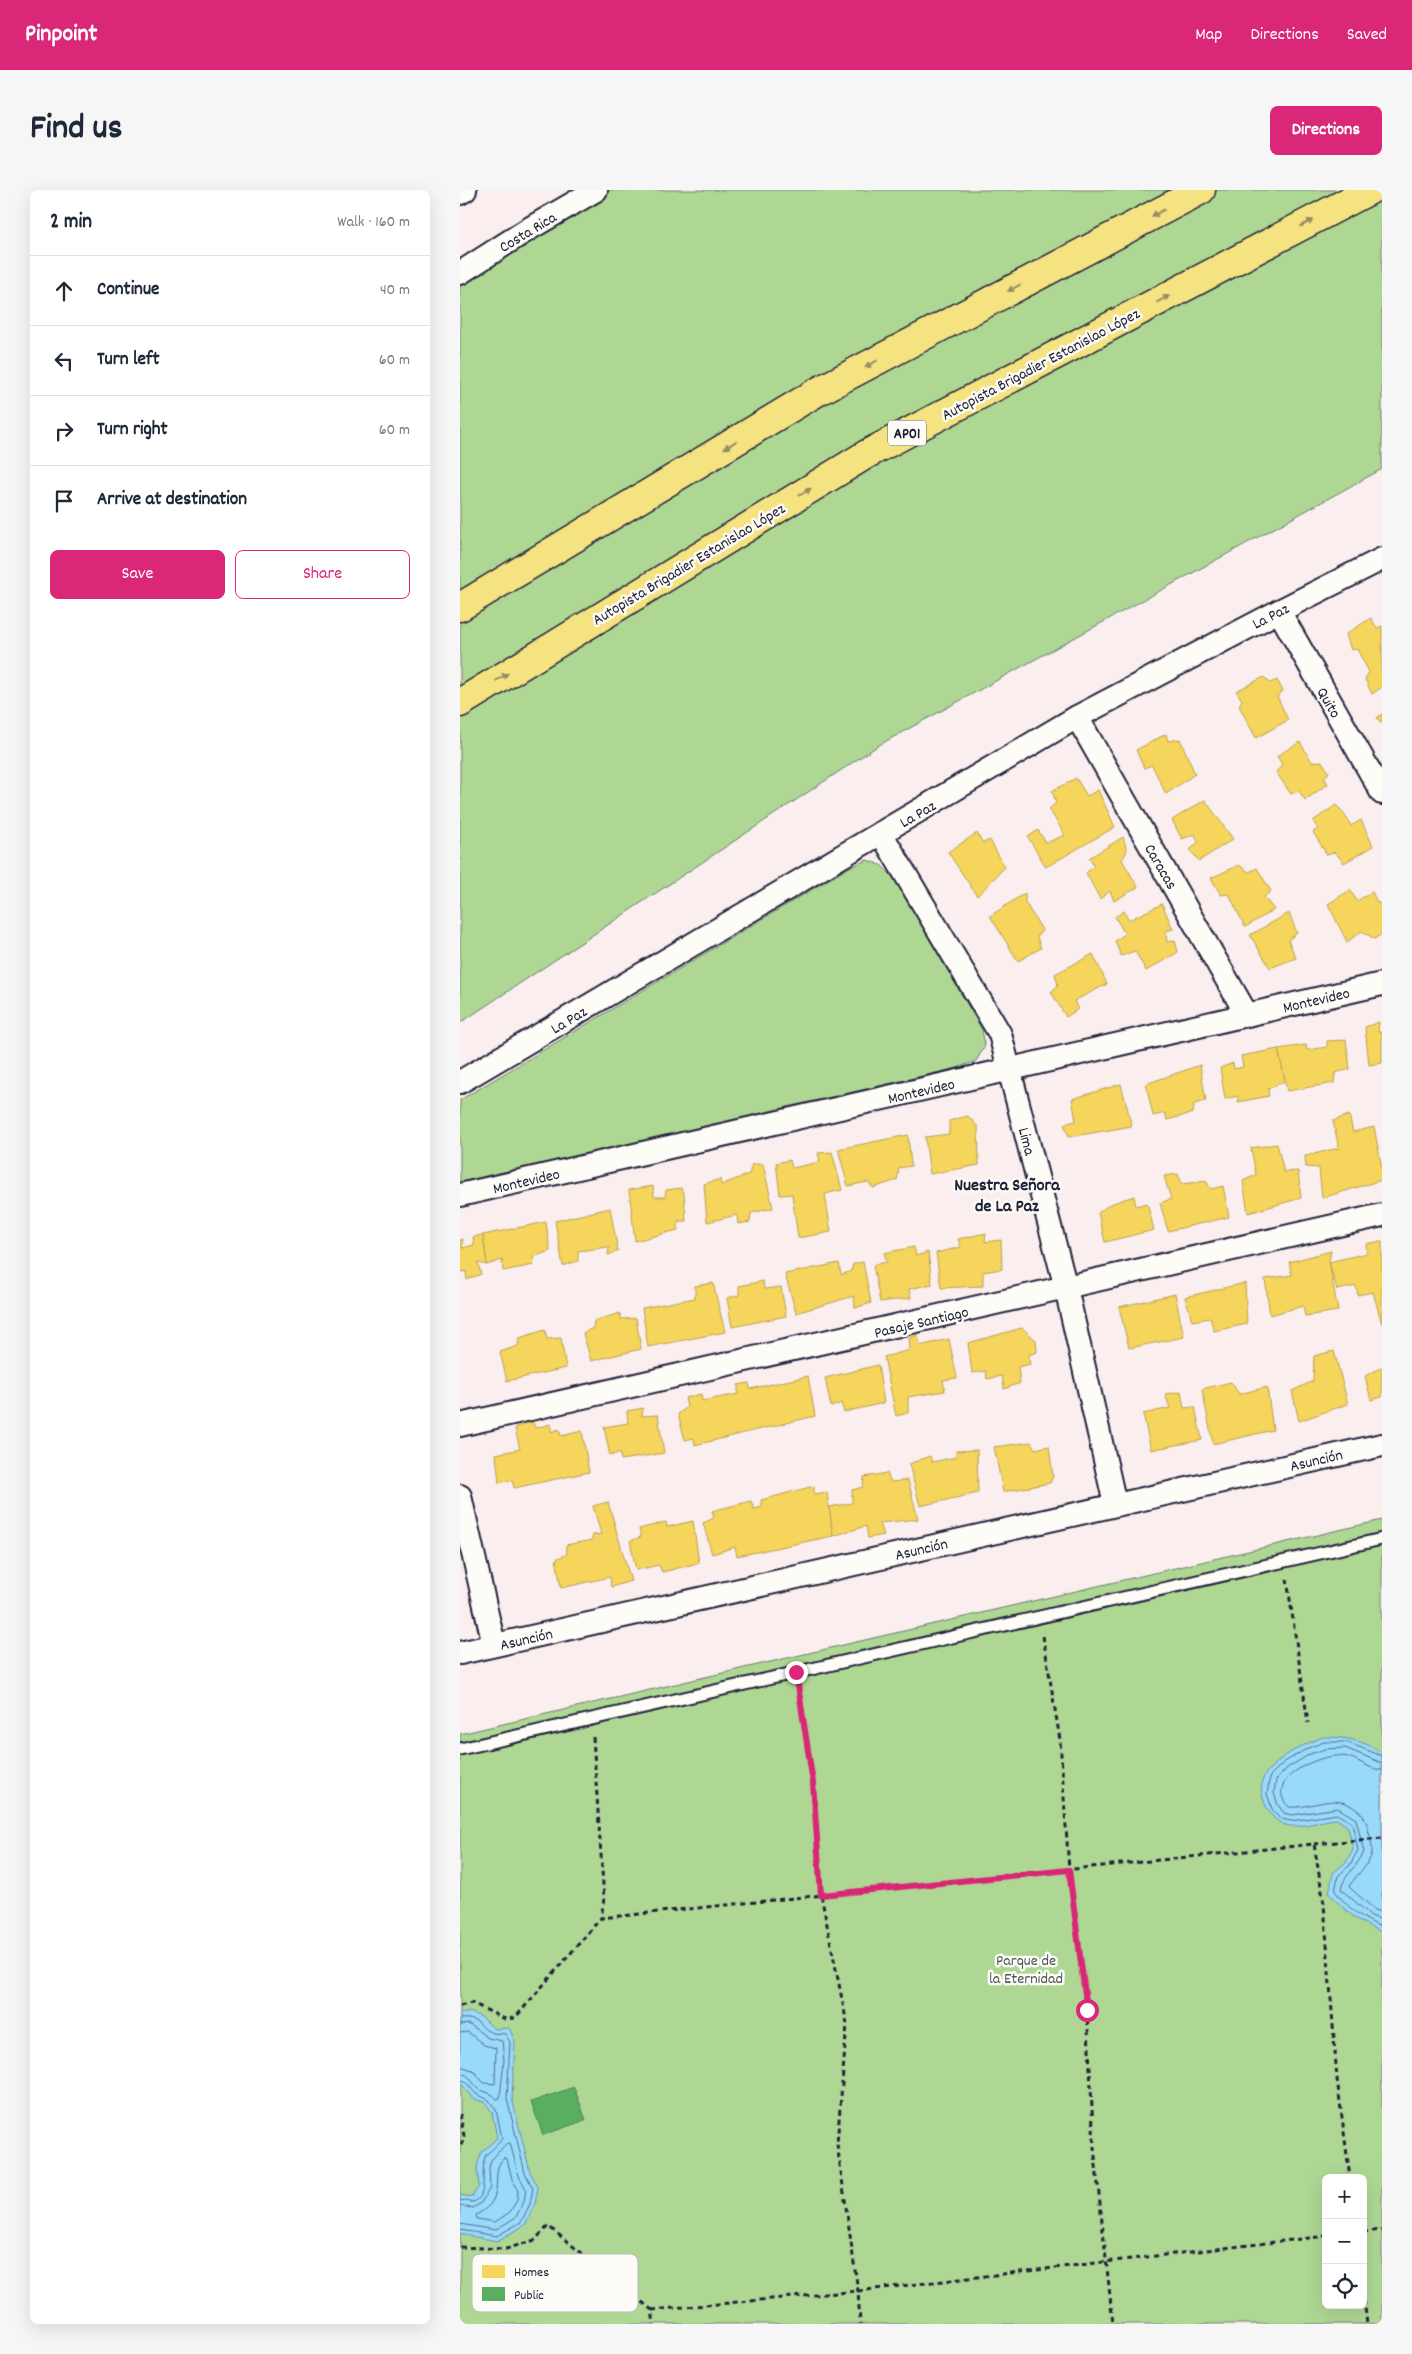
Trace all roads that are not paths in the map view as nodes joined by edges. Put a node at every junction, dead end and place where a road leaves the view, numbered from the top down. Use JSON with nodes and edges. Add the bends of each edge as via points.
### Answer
{"nodes":[{"id":1,"x":465,"y":190,"type":"edge"},
{"id":2,"x":596,"y":190,"type":"edge"},
{"id":3,"x":1201,"y":190,"type":"edge"},
{"id":4,"x":1370,"y":190,"type":"edge"},
{"id":5,"x":460,"y":193,"type":"edge"},
{"id":6,"x":460,"y":273,"type":"edge"},
{"id":7,"x":1382,"y":559,"type":"edge"},
{"id":8,"x":460,"y":607,"type":"edge"},
{"id":9,"x":1279,"y":611,"type":"junction"},
{"id":10,"x":460,"y":703,"type":"edge"},
{"id":11,"x":1077,"y":717,"type":"junction"},
{"id":12,"x":1382,"y":793,"type":"edge"},
{"id":13,"x":882,"y":833,"type":"junction"},
{"id":14,"x":1382,"y":984,"type":"edge"},
{"id":15,"x":1247,"y":1015,"type":"junction"},
{"id":16,"x":1010,"y":1069,"type":"junction"},
{"id":17,"x":460,"y":1082,"type":"edge"},
{"id":18,"x":460,"y":1195,"type":"edge"},
{"id":19,"x":1382,"y":1215,"type":"edge"},
{"id":20,"x":1066,"y":1288,"type":"junction"},
{"id":21,"x":460,"y":1425,"type":"edge"},
{"id":22,"x":1382,"y":1445,"type":"edge"},
{"id":23,"x":460,"y":1496,"type":"edge"},
{"id":24,"x":1115,"y":1504,"type":"junction"},
{"id":25,"x":1382,"y":1539,"type":"edge"},
{"id":26,"x":494,"y":1645,"type":"junction"},
{"id":27,"x":460,"y":1653,"type":"edge"},
{"id":28,"x":460,"y":1749,"type":"edge"}],
"edges":[{"from":1,"to":5,"type":"street"},
{"from":2,"to":6,"type":"street","name":"Costa Rica"},
{"from":3,"to":8,"type":"highway","one_way":true,"via":[[817,392]]},
{"from":10,"to":4,"type":"highway","name":"Autopista Brigadier Estanislao López","number":"AP01","one_way":true,"via":[[867,454]]},
{"from":7,"to":9,"type":"street","name":"La Paz"},
{"from":9,"to":11,"type":"street","name":"La Paz"},
{"from":9,"to":12,"type":"street","name":"Quito"},
{"from":11,"to":13,"type":"street","name":"La Paz"},
{"from":11,"to":15,"type":"street","name":"Caracas"},
{"from":13,"to":16,"type":"street","name":"Lima","via":[[1000,1034]]},
{"from":13,"to":17,"type":"street","name":"La Paz"},
{"from":14,"to":15,"type":"street","name":"Montevideo"},
{"from":15,"to":16,"type":"street","name":"Montevideo"},
{"from":16,"to":18,"type":"street","name":"Montevideo"},
{"from":16,"to":20,"type":"street","name":"Lima"},
{"from":19,"to":20,"type":"street","name":"Pasaje Santiago"},
{"from":20,"to":21,"type":"street","name":"Pasaje Santiago"},
{"from":20,"to":24,"type":"street","name":"Lima"},
{"from":22,"to":24,"type":"street","name":"Asunción"},
{"from":23,"to":26,"type":"street"},
{"from":24,"to":26,"type":"street","name":"Asunción"},
{"from":25,"to":28,"type":"lane"},
{"from":26,"to":27,"type":"street","name":"Asunción"}]}
